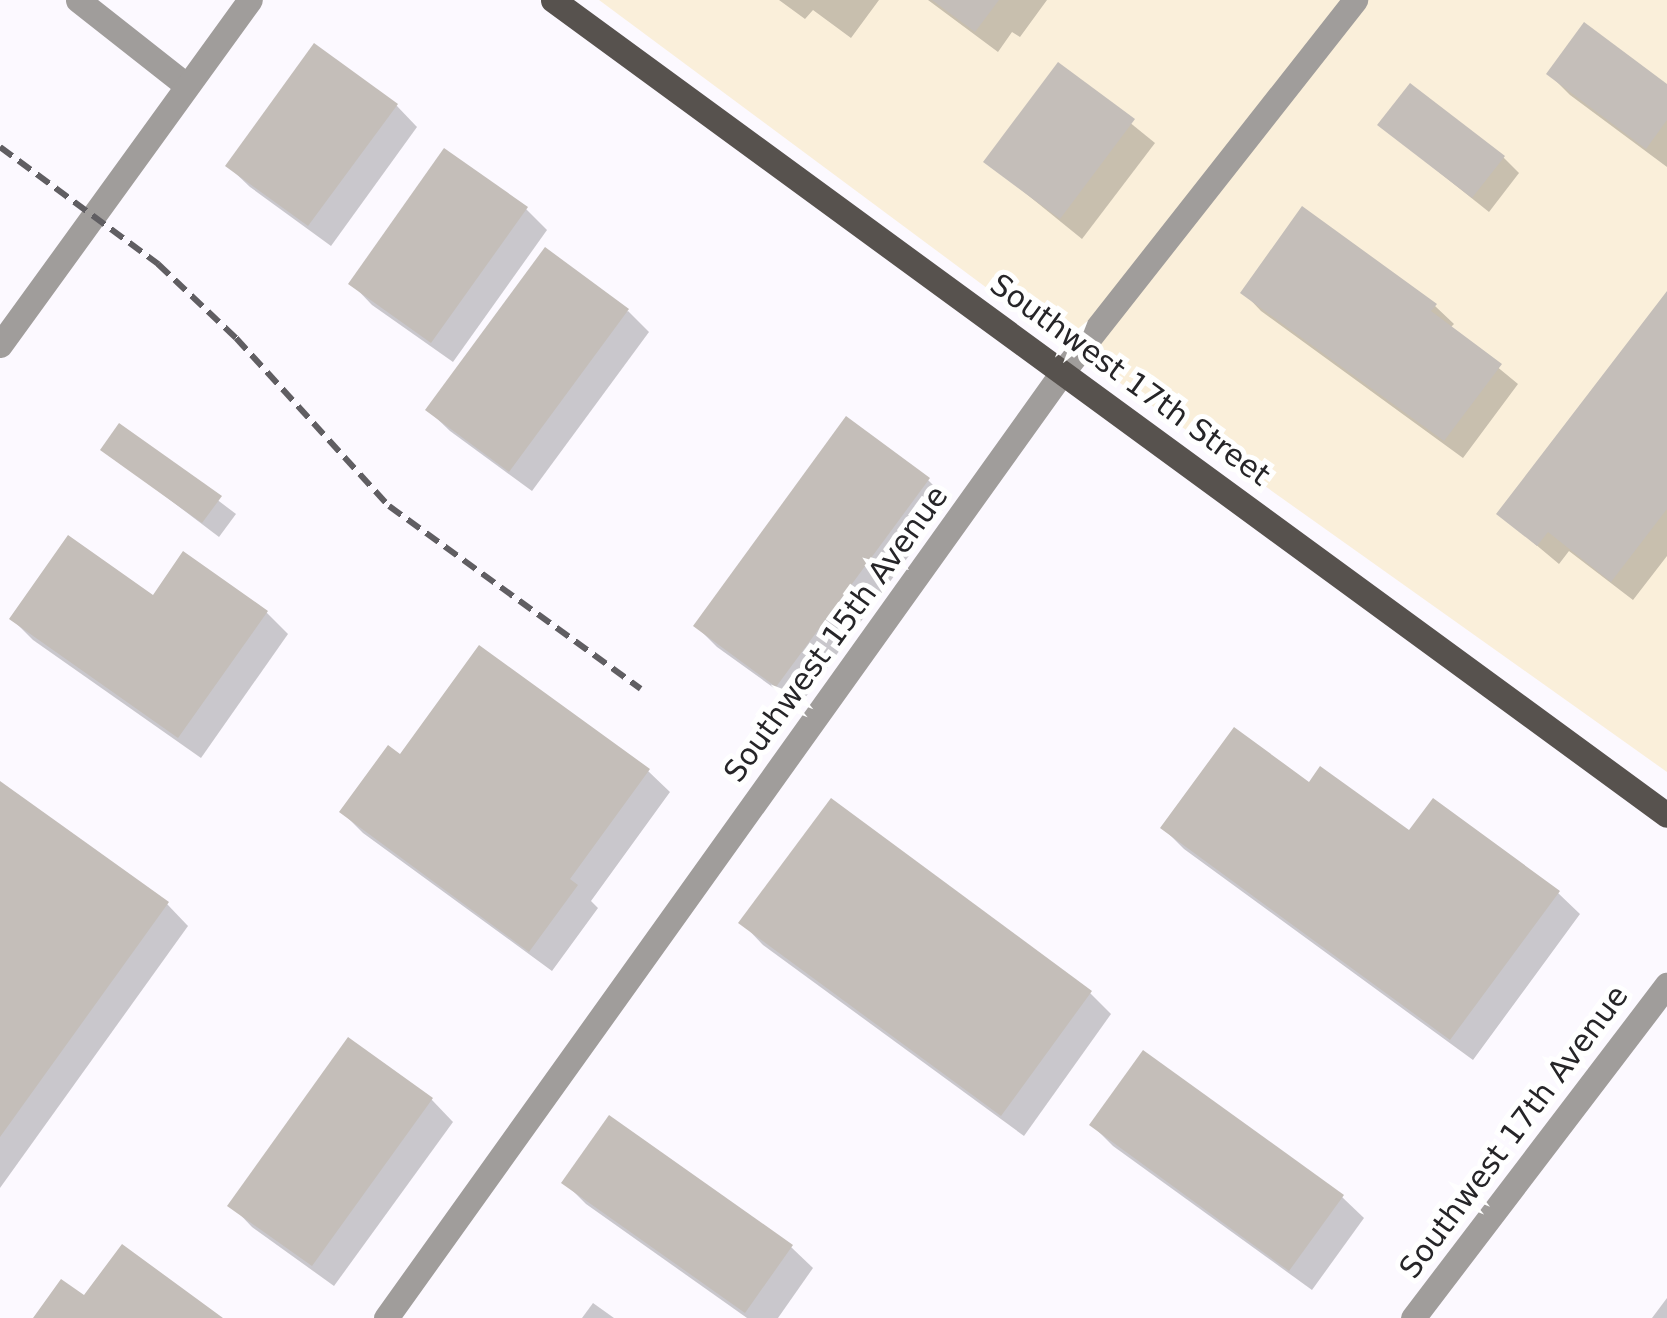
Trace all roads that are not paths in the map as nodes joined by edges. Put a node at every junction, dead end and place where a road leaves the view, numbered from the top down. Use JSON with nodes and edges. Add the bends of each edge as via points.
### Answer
{"nodes":[{"id":1,"x":78,"y":0,"type":"edge"},
{"id":2,"x":250,"y":0,"type":"edge"},
{"id":3,"x":553,"y":0,"type":"edge"},
{"id":4,"x":1355,"y":0,"type":"edge"},
{"id":5,"x":186,"y":85,"type":"junction"},
{"id":6,"x":0,"y":345,"type":"edge"},
{"id":7,"x":1064,"y":370,"type":"junction"},
{"id":8,"x":1667,"y":816,"type":"edge"},
{"id":9,"x":1667,"y":985,"type":"edge"},
{"id":10,"x":386,"y":1318,"type":"edge"},
{"id":11,"x":1414,"y":1318,"type":"edge"}],
"edges":[{"from":1,"to":5,"type":"street"},
{"from":2,"to":5,"type":"street"},
{"from":3,"to":7,"type":"main road","name":"Southwest 17th Street"},
{"from":4,"to":7,"type":"street","name":"Southwest 15th Avenue"},
{"from":5,"to":6,"type":"street"},
{"from":7,"to":8,"type":"main road","name":"Southwest 17th Street"},
{"from":7,"to":10,"type":"street","name":"Southwest 15th Avenue"},
{"from":9,"to":11,"type":"street","name":"Southwest 17th Avenue"}]}
